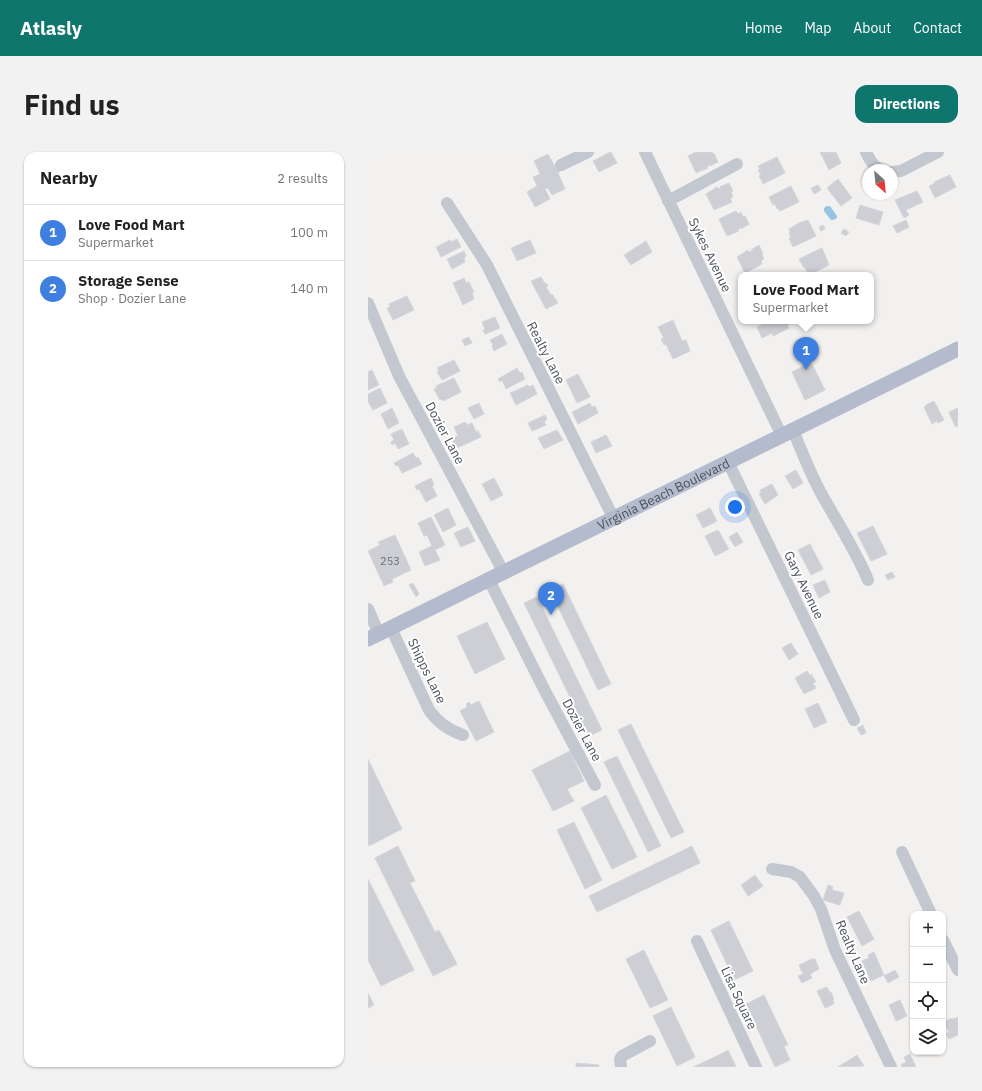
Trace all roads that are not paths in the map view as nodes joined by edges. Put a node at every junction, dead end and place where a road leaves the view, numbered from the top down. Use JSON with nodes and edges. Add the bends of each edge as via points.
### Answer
{"nodes":[{"id":1,"x":588,"y":152,"type":"edge"},
{"id":2,"x":645,"y":152,"type":"edge"},
{"id":3,"x":866,"y":152,"type":"edge"},
{"id":4,"x":938,"y":152,"type":"edge"},
{"id":5,"x":737,"y":164,"type":"dead end"},
{"id":6,"x":873,"y":164,"type":"edge"},
{"id":7,"x":561,"y":165,"type":"dead end"},
{"id":8,"x":898,"y":171,"type":"edge"},
{"id":9,"x":668,"y":201,"type":"junction"},
{"id":10,"x":447,"y":204,"type":"dead end"},
{"id":11,"x":368,"y":303,"type":"edge"},
{"id":12,"x":958,"y":349,"type":"edge"},
{"id":13,"x":787,"y":433,"type":"junction"},
{"id":14,"x":728,"y":462,"type":"junction"},
{"id":15,"x":614,"y":519,"type":"junction"},
{"id":16,"x":504,"y":573,"type":"junction"},
{"id":17,"x":489,"y":580,"type":"junction"},
{"id":18,"x":868,"y":580,"type":"dead end"},
{"id":19,"x":368,"y":609,"type":"edge"},
{"id":20,"x":379,"y":634,"type":"edge"},
{"id":21,"x":854,"y":720,"type":"dead end"},
{"id":22,"x":463,"y":735,"type":"dead end"},
{"id":23,"x":595,"y":786,"type":"dead end"},
{"id":24,"x":902,"y":852,"type":"dead end"},
{"id":25,"x":772,"y":870,"type":"dead end"},
{"id":26,"x":929,"y":911,"type":"edge"},
{"id":27,"x":697,"y":941,"type":"dead end"},
{"id":28,"x":946,"y":946,"type":"edge"},
{"id":29,"x":958,"y":970,"type":"edge"},
{"id":30,"x":650,"y":1041,"type":"dead end"},
{"id":31,"x":621,"y":1067,"type":"edge"},
{"id":32,"x":756,"y":1067,"type":"edge"},
{"id":33,"x":891,"y":1067,"type":"edge"}],
"edges":[{"from":1,"to":7,"type":"street"},
{"from":2,"to":9,"type":"street","name":"Sykes Avenue"},
{"from":3,"to":6,"type":"street"},
{"from":4,"to":8,"type":"street"},
{"from":5,"to":9,"type":"street"},
{"from":9,"to":13,"type":"street","name":"Sykes Avenue"},
{"from":10,"to":15,"type":"street","name":"Realty Lane","via":[[487,265]]},
{"from":11,"to":16,"type":"street","name":"Dozier Lane","via":[[399,376]]},
{"from":12,"to":13,"type":"main road","name":"Virginia Beach Boulevard"},
{"from":13,"to":14,"type":"main road","name":"Virginia Beach Boulevard"},
{"from":13,"to":18,"type":"street","name":"Sykes Avenue","via":[[848,538]]},
{"from":14,"to":15,"type":"main road","name":"Virginia Beach Boulevard"},
{"from":14,"to":21,"type":"street","name":"Gary Avenue"},
{"from":15,"to":16,"type":"main road","name":"Virginia Beach Boulevard"},
{"from":16,"to":17,"type":"main road","name":"Virginia Beach Boulevard"},
{"from":17,"to":20,"type":"main road","name":"Virginia Beach Boulevard"},
{"from":17,"to":23,"type":"street","name":"Dozier Lane"},
{"from":19,"to":20,"type":"street","name":"Shipps Lane"},
{"from":20,"to":22,"type":"street","name":"Shipps Lane","via":[[435,719],[452,732]]},
{"from":24,"to":26,"type":"street"},
{"from":25,"to":33,"type":"street","name":"Realty Lane","via":[[791,872],[800,877],[814,896],[835,950]]},
{"from":27,"to":32,"type":"street","name":"Lisa Square"},
{"from":28,"to":29,"type":"street"},
{"from":30,"to":31,"type":"street","via":[[622,1056]]}]}
